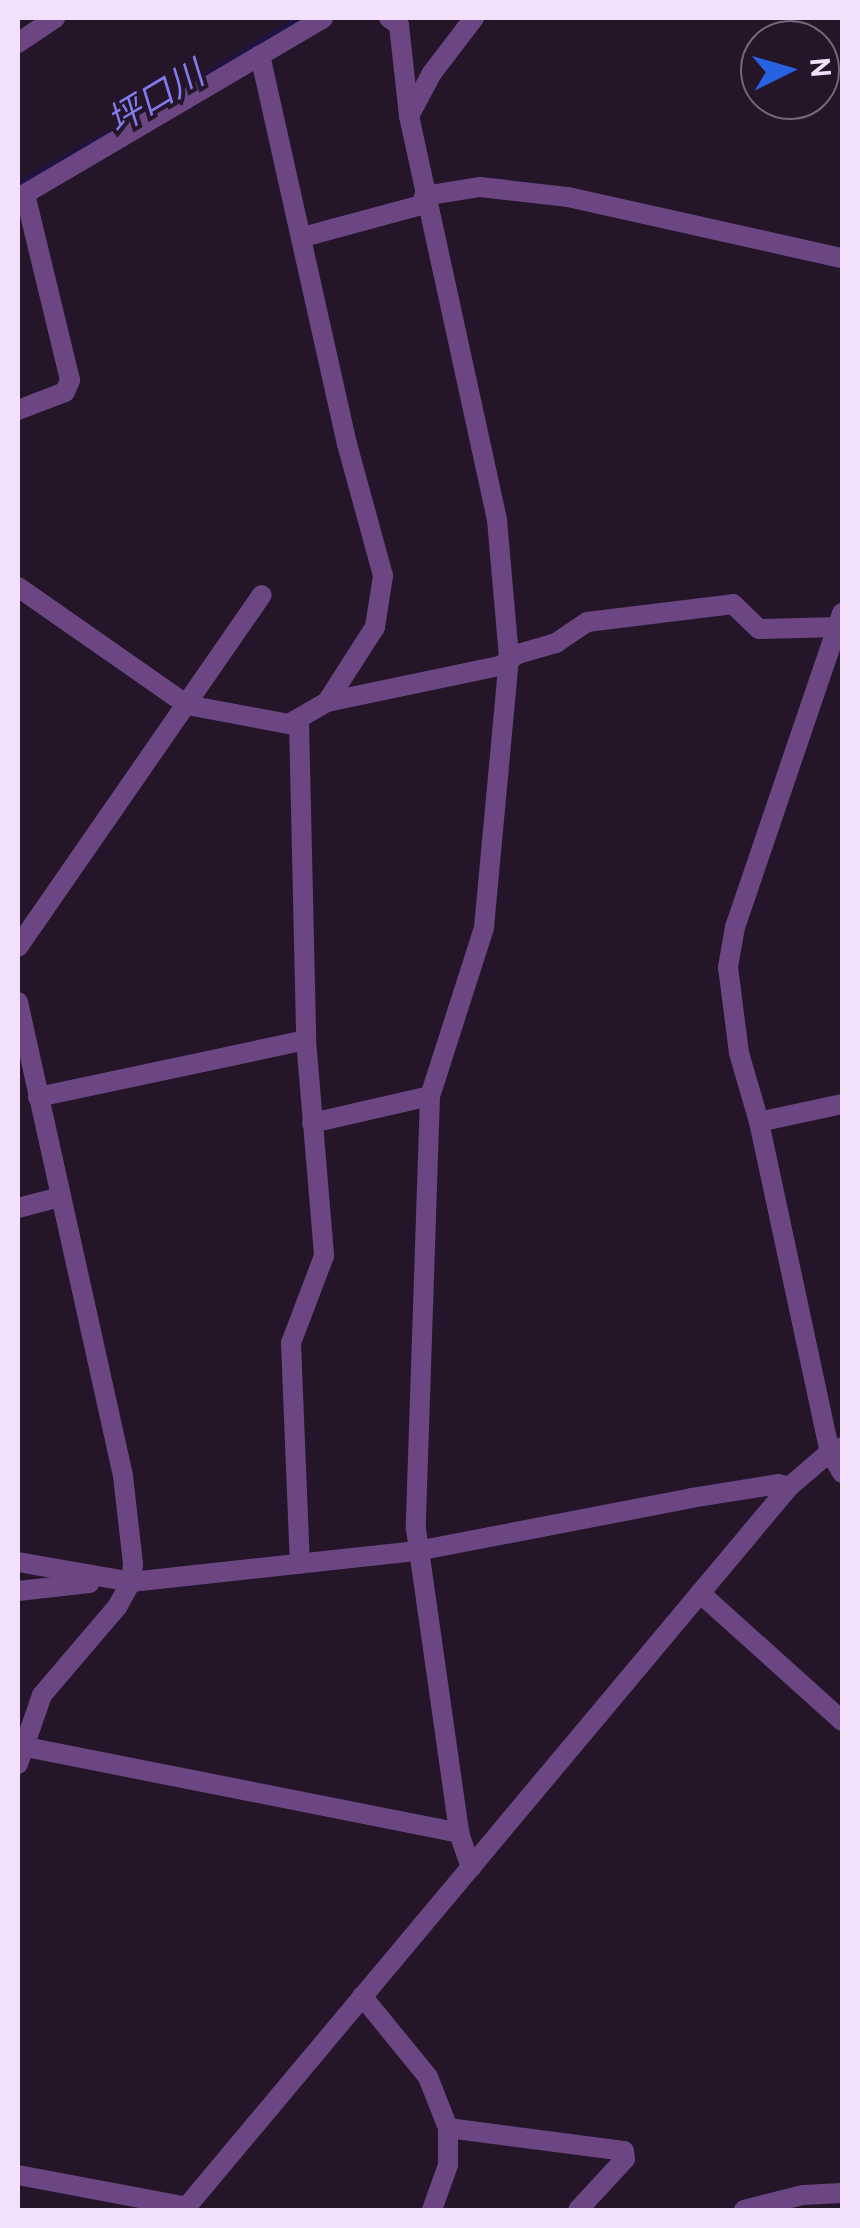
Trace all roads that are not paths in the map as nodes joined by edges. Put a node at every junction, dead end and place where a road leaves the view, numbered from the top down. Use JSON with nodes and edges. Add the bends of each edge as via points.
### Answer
{"nodes":[{"id":1,"x":55,"y":18,"type":"edge"},
{"id":2,"x":324,"y":18,"type":"edge"},
{"id":3,"x":389,"y":18,"type":"edge"},
{"id":4,"x":474,"y":18,"type":"edge"},
{"id":5,"x":18,"y":43,"type":"edge"},
{"id":6,"x":260,"y":56,"type":"junction"},
{"id":7,"x":410,"y":116,"type":"junction"},
{"id":8,"x":22,"y":196,"type":"edge"},
{"id":9,"x":425,"y":200,"type":"junction"},
{"id":10,"x":303,"y":237,"type":"junction"},
{"id":11,"x":842,"y":258,"type":"edge"},
{"id":12,"x":18,"y":410,"type":"edge"},
{"id":13,"x":18,"y":587,"type":"edge"},
{"id":14,"x":262,"y":595,"type":"dead end"},
{"id":15,"x":840,"y":620,"type":"edge"},
{"id":16,"x":509,"y":658,"type":"junction"},
{"id":17,"x":328,"y":702,"type":"junction"},
{"id":18,"x":186,"y":705,"type":"junction"},
{"id":19,"x":300,"y":721,"type":"junction"},
{"id":20,"x":18,"y":947,"type":"edge"},
{"id":21,"x":18,"y":1002,"type":"edge"},
{"id":22,"x":306,"y":1040,"type":"junction"},
{"id":23,"x":38,"y":1096,"type":"junction"},
{"id":24,"x":430,"y":1096,"type":"junction"},
{"id":25,"x":842,"y":1104,"type":"edge"},
{"id":26,"x":312,"y":1122,"type":"junction"},
{"id":27,"x":759,"y":1122,"type":"junction"},
{"id":28,"x":60,"y":1196,"type":"junction"},
{"id":29,"x":18,"y":1208,"type":"edge"},
{"id":30,"x":836,"y":1450,"type":"edge"},
{"id":31,"x":842,"y":1473,"type":"edge"},
{"id":32,"x":788,"y":1487,"type":"junction"},
{"id":33,"x":417,"y":1551,"type":"junction"},
{"id":34,"x":18,"y":1562,"type":"edge"},
{"id":35,"x":300,"y":1564,"type":"junction"},
{"id":36,"x":121,"y":1581,"type":"junction"},
{"id":37,"x":18,"y":1591,"type":"edge"},
{"id":38,"x":700,"y":1594,"type":"junction"},
{"id":39,"x":842,"y":1722,"type":"edge"},
{"id":40,"x":19,"y":1755,"type":"edge"},
{"id":41,"x":459,"y":1832,"type":"junction"},
{"id":42,"x":471,"y":1868,"type":"junction"},
{"id":43,"x":362,"y":1996,"type":"junction"},
{"id":44,"x":448,"y":2128,"type":"junction"},
{"id":45,"x":18,"y":2175,"type":"edge"},
{"id":46,"x":842,"y":2193,"type":"edge"},
{"id":47,"x":185,"y":2208,"type":"edge"},
{"id":48,"x":432,"y":2210,"type":"edge"},
{"id":49,"x":578,"y":2210,"type":"edge"},
{"id":50,"x":744,"y":2210,"type":"edge"}],
"edges":[{"from":1,"to":5,"type":"street"},
{"from":2,"to":6,"type":"street"},
{"from":3,"to":7,"type":"street","via":[[399,26]]},
{"from":4,"to":7,"type":"street","via":[[432,73]]},
{"from":6,"to":8,"type":"street"},
{"from":6,"to":10,"type":"street"},
{"from":7,"to":9,"type":"street"},
{"from":8,"to":12,"type":"street","via":[[70,380],[65,392]]},
{"from":9,"to":10,"type":"street"},
{"from":9,"to":11,"type":"street","via":[[480,187],[568,198]]},
{"from":9,"to":16,"type":"street","via":[[497,520]]},
{"from":10,"to":17,"type":"street","via":[[383,576],[375,626]]},
{"from":13,"to":18,"type":"street"},
{"from":14,"to":18,"type":"street"},
{"from":15,"to":16,"type":"street","via":[[759,629],[733,604],[588,622],[556,643]]},
{"from":15,"to":27,"type":"street","via":[[735,927],[728,966],[738,1052]]},
{"from":16,"to":17,"type":"street","via":[[481,670]]},
{"from":16,"to":24,"type":"street","via":[[484,928]]},
{"from":17,"to":19,"type":"street"},
{"from":18,"to":19,"type":"street"},
{"from":18,"to":20,"type":"street"},
{"from":19,"to":22,"type":"street"},
{"from":21,"to":23,"type":"street"},
{"from":22,"to":23,"type":"street"},
{"from":22,"to":26,"type":"street"},
{"from":23,"to":28,"type":"street"},
{"from":24,"to":26,"type":"street"},
{"from":24,"to":33,"type":"street"},
{"from":25,"to":27,"type":"street"},
{"from":26,"to":35,"type":"street","via":[[324,1256],[292,1343]]},
{"from":27,"to":30,"type":"street"},
{"from":28,"to":29,"type":"street"},
{"from":28,"to":36,"type":"street","via":[[123,1476],[133,1564]]},
{"from":30,"to":31,"type":"street"},
{"from":30,"to":32,"type":"street"},
{"from":32,"to":33,"type":"street","via":[[691,1498]]},
{"from":32,"to":38,"type":"street"},
{"from":33,"to":35,"type":"street"},
{"from":33,"to":41,"type":"street"},
{"from":34,"to":36,"type":"street"},
{"from":35,"to":36,"type":"street"},
{"from":36,"to":37,"type":"street"},
{"from":36,"to":40,"type":"street","via":[[117,1607],[42,1695]]},
{"from":38,"to":39,"type":"street"},
{"from":38,"to":42,"type":"street"},
{"from":40,"to":41,"type":"street"},
{"from":41,"to":42,"type":"street"},
{"from":42,"to":43,"type":"street"},
{"from":43,"to":44,"type":"street","via":[[428,2077]]},
{"from":43,"to":47,"type":"street"},
{"from":44,"to":48,"type":"street","via":[[448,2166]]},
{"from":44,"to":49,"type":"street","via":[[624,2151],[625,2159]]},
{"from":45,"to":47,"type":"street"},
{"from":46,"to":50,"type":"street"}]}
